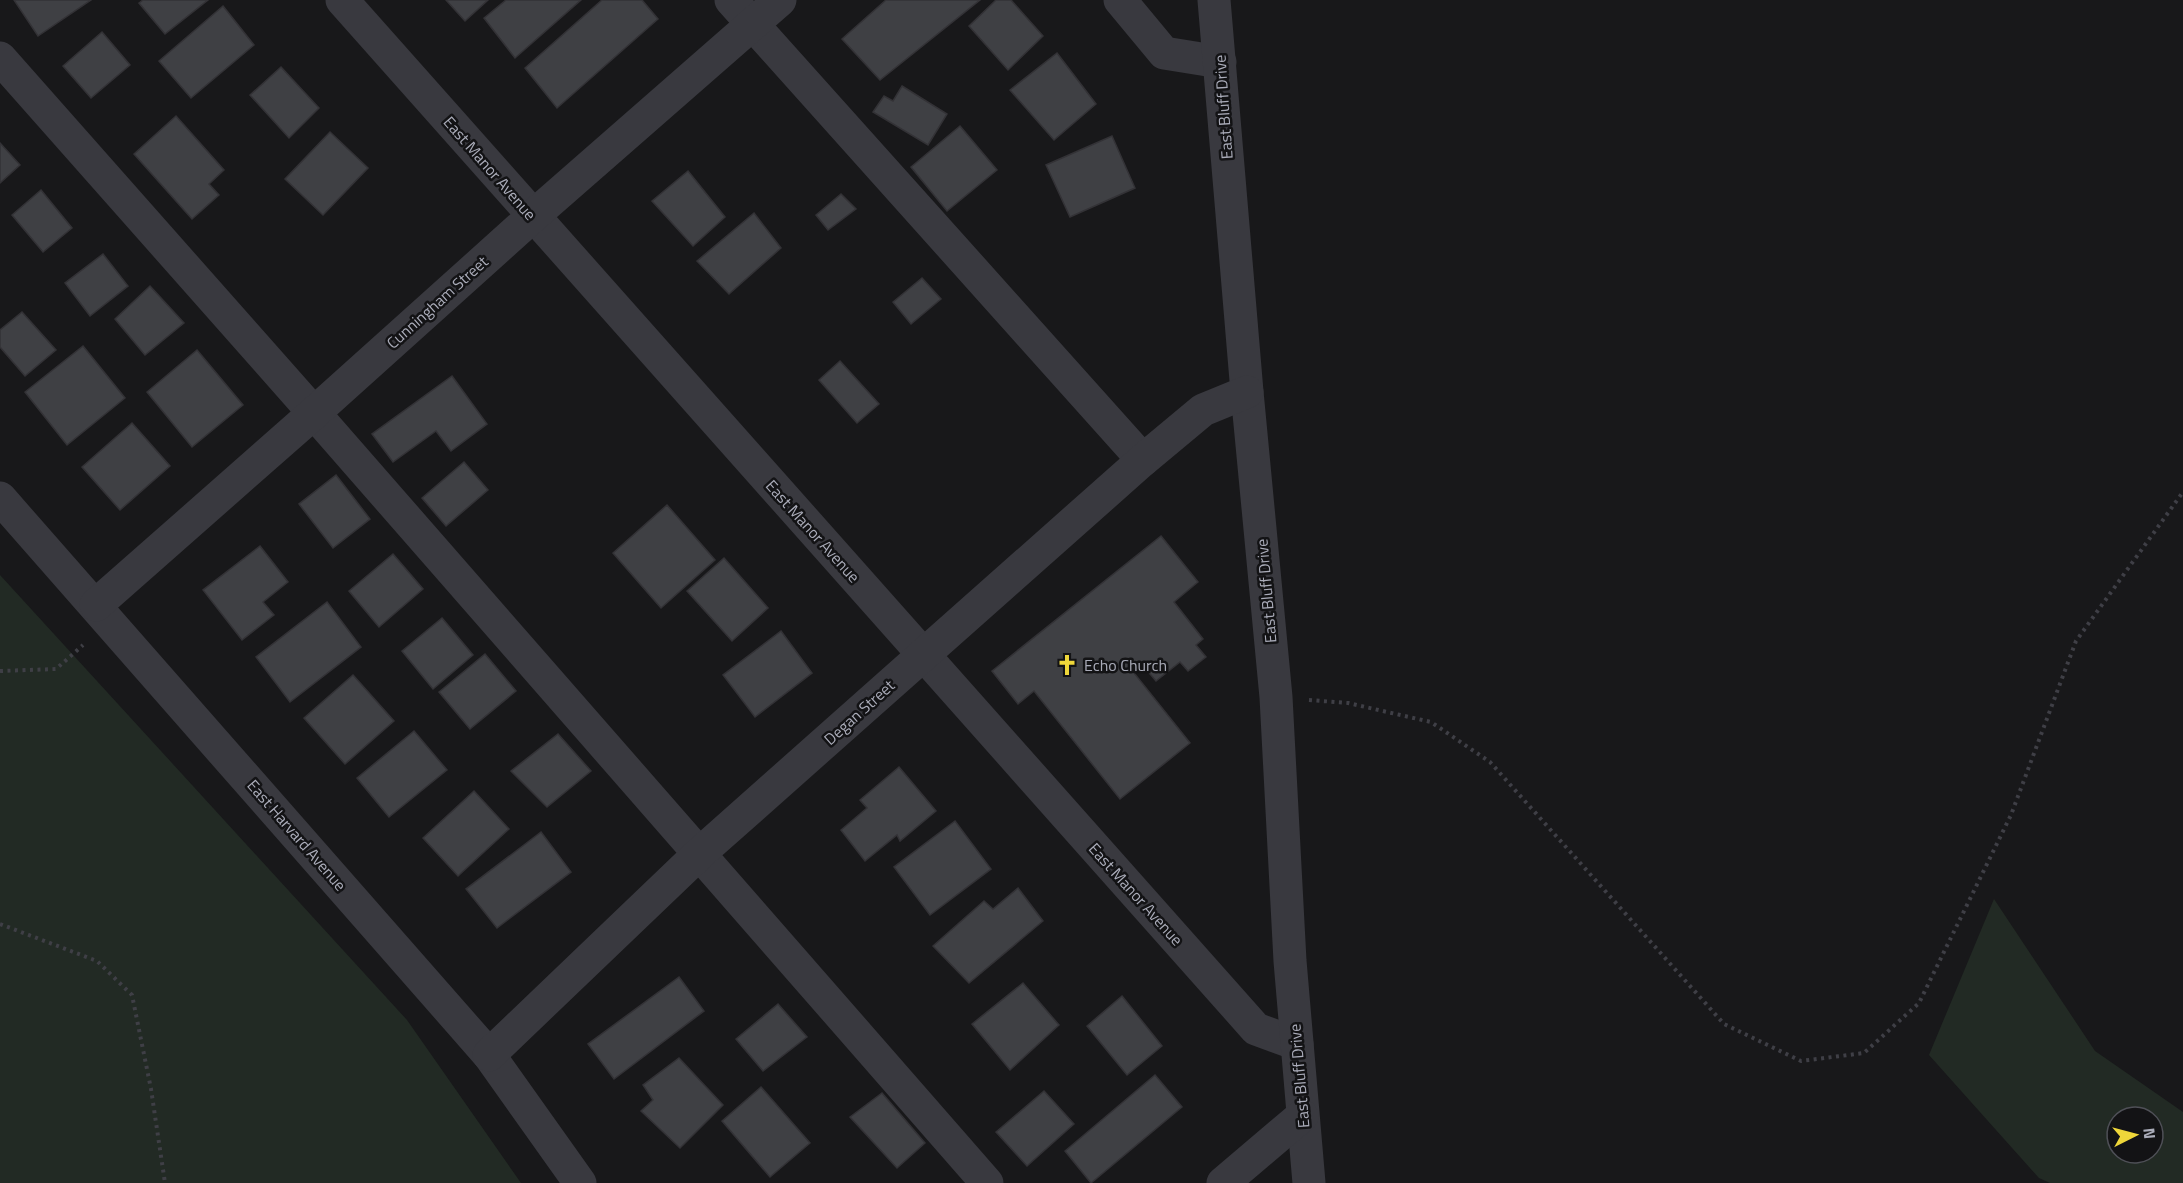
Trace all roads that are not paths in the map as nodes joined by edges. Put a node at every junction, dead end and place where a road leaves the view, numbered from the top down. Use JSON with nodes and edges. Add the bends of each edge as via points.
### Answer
{"nodes":[{"id":1,"x":342,"y":0,"type":"edge"},
{"id":2,"x":731,"y":0,"type":"edge"},
{"id":3,"x":780,"y":0,"type":"edge"},
{"id":4,"x":1120,"y":0,"type":"edge"},
{"id":5,"x":1214,"y":0,"type":"edge"},
{"id":6,"x":753,"y":24,"type":"junction"},
{"id":7,"x":0,"y":58,"type":"edge"},
{"id":8,"x":1220,"y":62,"type":"junction"},
{"id":9,"x":532,"y":217,"type":"junction"},
{"id":10,"x":1247,"y":392,"type":"junction"},
{"id":11,"x":314,"y":413,"type":"junction"},
{"id":12,"x":1143,"y":460,"type":"junction"},
{"id":13,"x":0,"y":498,"type":"edge"},
{"id":14,"x":96,"y":605,"type":"junction"},
{"id":15,"x":924,"y":654,"type":"junction"},
{"id":16,"x":699,"y":854,"type":"junction"},
{"id":17,"x":1297,"y":1044,"type":"junction"},
{"id":18,"x":489,"y":1055,"type":"junction"},
{"id":19,"x":1302,"y":1116,"type":"junction"},
{"id":20,"x":580,"y":1183,"type":"edge"},
{"id":21,"x":987,"y":1183,"type":"edge"},
{"id":22,"x":1223,"y":1183,"type":"edge"},
{"id":23,"x":1310,"y":1183,"type":"edge"}],
"edges":[{"from":1,"to":9,"type":"street","name":"East Manor Avenue"},
{"from":2,"to":6,"type":"street"},
{"from":3,"to":6,"type":"street","name":"Cunningham Street"},
{"from":4,"to":8,"type":"street","via":[[1164,53]]},
{"from":5,"to":8,"type":"street","name":"East Bluff Drive"},
{"from":6,"to":9,"type":"street","name":"Cunningham Street"},
{"from":6,"to":12,"type":"street"},
{"from":7,"to":11,"type":"street"},
{"from":8,"to":10,"type":"street","name":"East Bluff Drive"},
{"from":9,"to":11,"type":"street","name":"Cunningham Street"},
{"from":9,"to":15,"type":"street","name":"East Manor Avenue"},
{"from":10,"to":12,"type":"street","name":"Degan Street","via":[[1203,410]]},
{"from":10,"to":17,"type":"street","name":"East Bluff Drive","via":[[1276,698]]},
{"from":11,"to":14,"type":"street","name":"Cunningham Street"},
{"from":11,"to":16,"type":"street"},
{"from":12,"to":15,"type":"street","name":"Degan Street"},
{"from":13,"to":14,"type":"street","name":"East Harvard Avenue"},
{"from":14,"to":18,"type":"street","name":"East Harvard Avenue"},
{"from":15,"to":16,"type":"street","name":"Degan Street"},
{"from":15,"to":17,"type":"street","name":"East Manor Avenue","via":[[1256,1029]]},
{"from":16,"to":18,"type":"street","name":"Degan Street"},
{"from":16,"to":21,"type":"street"},
{"from":17,"to":19,"type":"street","name":"East Bluff Drive"},
{"from":18,"to":20,"type":"street","name":"East Harvard Avenue"},
{"from":19,"to":22,"type":"street"},
{"from":19,"to":23,"type":"street","name":"East Bluff Drive"}]}
